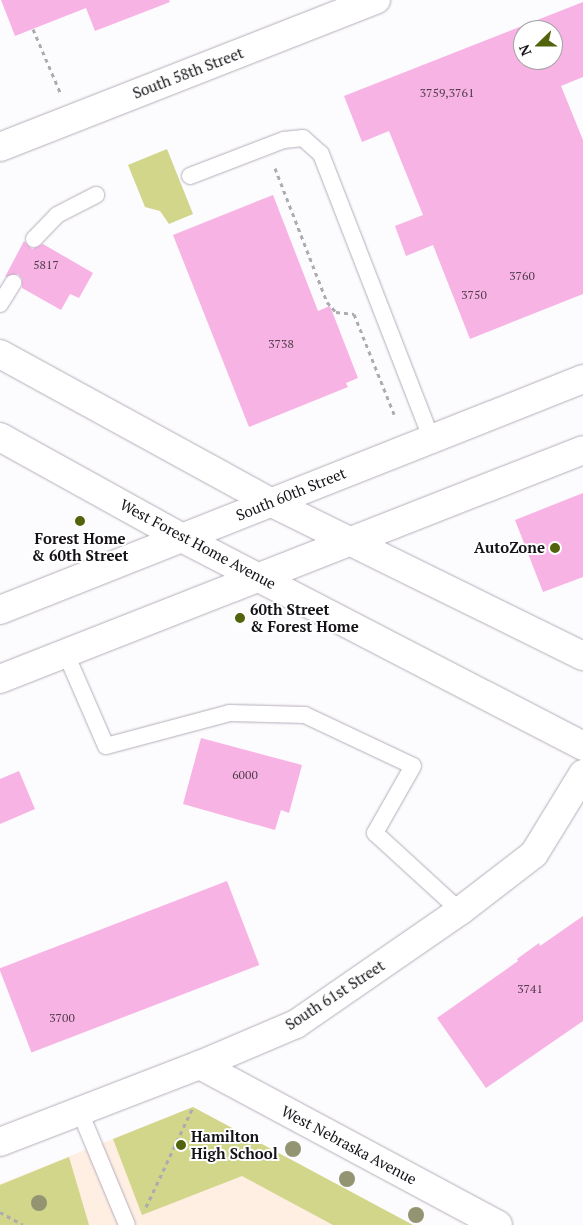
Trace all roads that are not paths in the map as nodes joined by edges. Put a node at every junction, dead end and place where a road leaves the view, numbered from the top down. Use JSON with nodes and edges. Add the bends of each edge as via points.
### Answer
{"nodes":[{"id":1,"x":376,"y":0,"type":"edge"},
{"id":2,"x":0,"y":147,"type":"edge"},
{"id":3,"x":190,"y":176,"type":"dead end"},
{"id":4,"x":96,"y":195,"type":"dead end"},
{"id":5,"x":34,"y":239,"type":"dead end"},
{"id":6,"x":13,"y":283,"type":"dead end"},
{"id":7,"x":0,"y":304,"type":"edge"},
{"id":8,"x":0,"y":354,"type":"edge"},
{"id":9,"x":583,"y":379,"type":"edge"},
{"id":10,"x":0,"y":437,"type":"edge"},
{"id":11,"x":431,"y":438,"type":"junction"},
{"id":12,"x":583,"y":450,"type":"edge"},
{"id":13,"x":270,"y":502,"type":"junction"},
{"id":14,"x":182,"y":538,"type":"junction"},
{"id":15,"x":349,"y":542,"type":"junction"},
{"id":16,"x":260,"y":576,"type":"junction"},
{"id":17,"x":0,"y":610,"type":"edge"},
{"id":18,"x":66,"y":654,"type":"junction"},
{"id":19,"x":583,"y":656,"type":"edge"},
{"id":20,"x":0,"y":679,"type":"edge"},
{"id":21,"x":583,"y":746,"type":"edge"},
{"id":22,"x":583,"y":774,"type":"edge"},
{"id":23,"x":460,"y":911,"type":"junction"},
{"id":24,"x":200,"y":1065,"type":"junction"},
{"id":25,"x":80,"y":1112,"type":"junction"},
{"id":26,"x":0,"y":1142,"type":"edge"},
{"id":27,"x":127,"y":1225,"type":"edge"},
{"id":28,"x":498,"y":1225,"type":"edge"}],
"edges":[{"from":1,"to":2,"type":"main road","name":"South 58th Street"},
{"from":3,"to":11,"type":"lane","via":[[284,140],[303,138],[321,154]]},
{"from":4,"to":5,"type":"lane","via":[[57,215]]},
{"from":6,"to":7,"type":"lane"},
{"from":8,"to":13,"type":"main road"},
{"from":9,"to":11,"type":"main road","name":"South 60th Street"},
{"from":10,"to":14,"type":"main road","name":"West Forest Home Avenue"},
{"from":11,"to":13,"type":"main road","name":"South 60th Street"},
{"from":12,"to":15,"type":"main road"},
{"from":13,"to":14,"type":"main road","name":"South 60th Street"},
{"from":13,"to":15,"type":"main road"},
{"from":14,"to":16,"type":"main road","name":"West Forest Home Avenue"},
{"from":14,"to":17,"type":"main road","name":"South 60th Street"},
{"from":15,"to":16,"type":"main road"},
{"from":15,"to":19,"type":"main road"},
{"from":16,"to":18,"type":"main road"},
{"from":16,"to":21,"type":"main road","name":"West Forest Home Avenue"},
{"from":18,"to":20,"type":"main road"},
{"from":18,"to":23,"type":"lane","via":[[106,746],[230,713],[305,715],[413,766],[374,833]]},
{"from":22,"to":23,"type":"main road","name":"South 61st Street","via":[[534,854]]},
{"from":23,"to":24,"type":"main road","name":"South 61st Street","via":[[296,1024]]},
{"from":24,"to":25,"type":"main road","name":"South 61st Street"},
{"from":24,"to":28,"type":"main road","name":"West Nebraska Avenue"},
{"from":25,"to":26,"type":"main road","name":"South 61st Street"},
{"from":25,"to":27,"type":"lane"}]}
